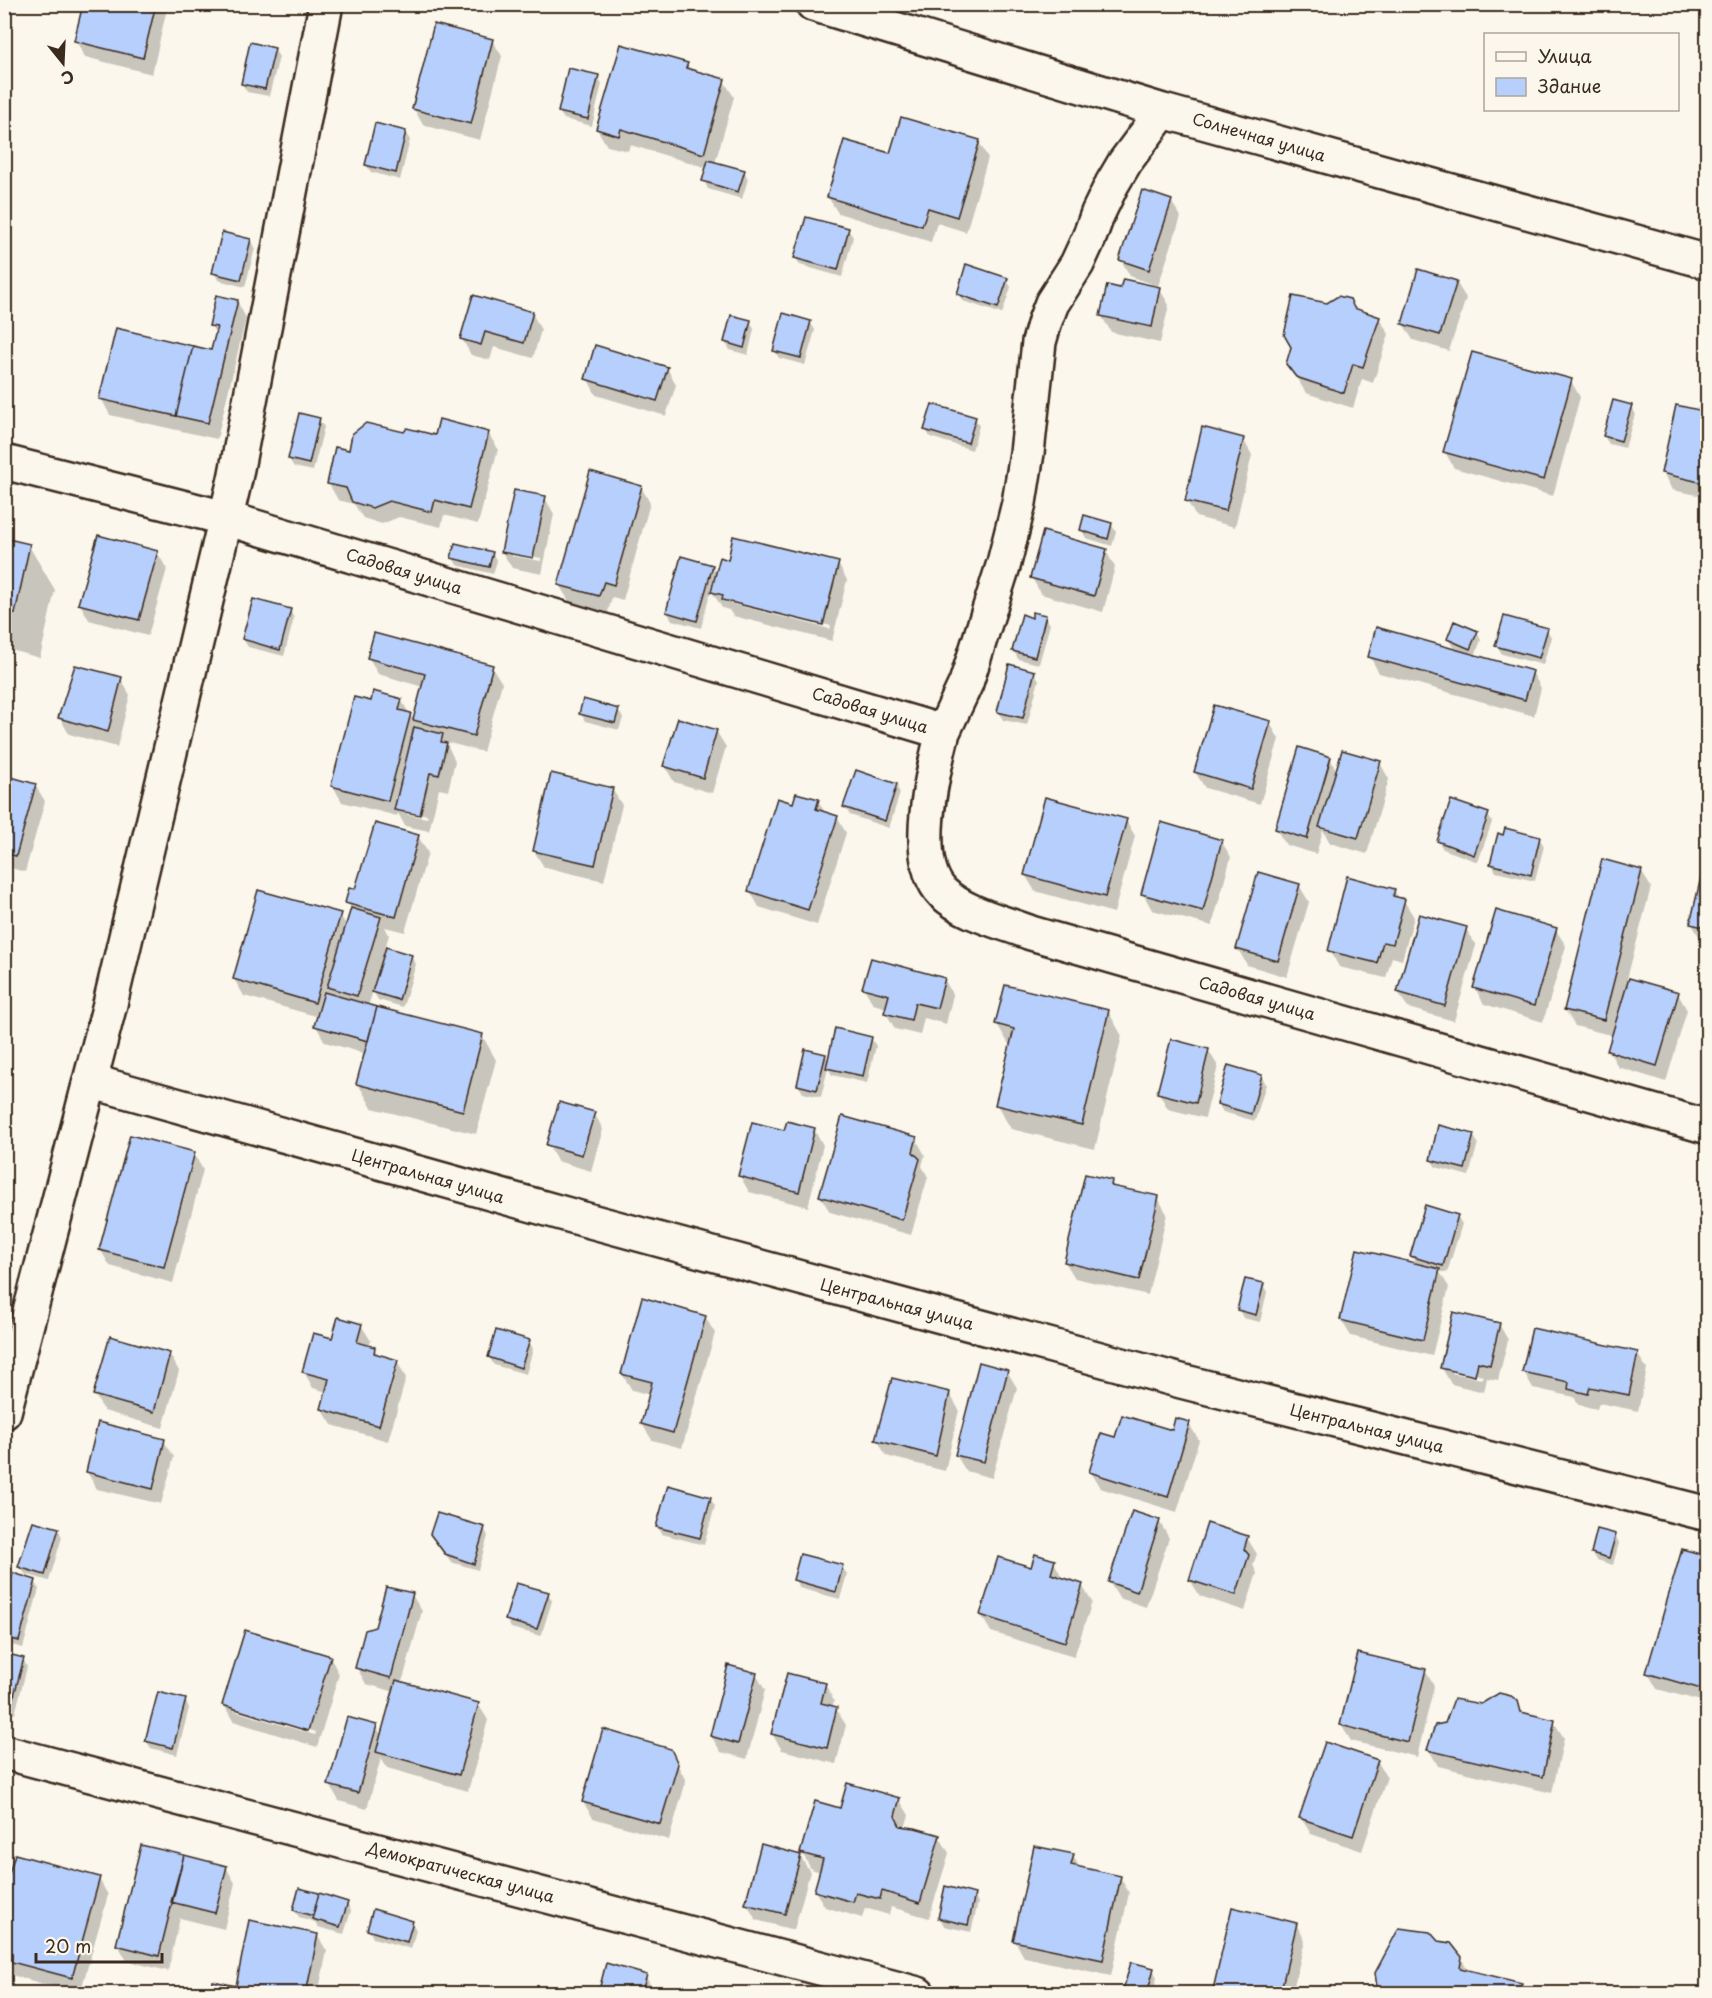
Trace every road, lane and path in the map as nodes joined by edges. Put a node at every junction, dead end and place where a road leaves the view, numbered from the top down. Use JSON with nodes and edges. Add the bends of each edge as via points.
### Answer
{"nodes":[{"id":1,"x":326,"y":4,"type":"edge"},
{"id":2,"x":813,"y":4,"type":"edge"},
{"id":3,"x":1163,"y":111,"type":"junction"},
{"id":4,"x":1706,"y":259,"type":"edge"},
{"id":5,"x":4,"y":462,"type":"edge"},
{"id":6,"x":225,"y":518,"type":"junction"},
{"id":7,"x":943,"y":732,"type":"junction"},
{"id":8,"x":90,"y":1082,"type":"junction"},
{"id":9,"x":1707,"y":1127,"type":"edge"},
{"id":10,"x":4,"y":1413,"type":"edge"},
{"id":11,"x":1707,"y":1515,"type":"edge"},
{"id":12,"x":4,"y":1752,"type":"edge"},
{"id":13,"x":918,"y":1994,"type":"edge"}],
"edges":[{"from":1,"to":6,"type":"street"},
{"from":2,"to":3,"type":"street","name":"Солнечная улица"},
{"from":3,"to":4,"type":"street","name":"Солнечная улица"},
{"from":3,"to":7,"type":"street","via":[[1112,184],[1085,247],[1045,321],[1019,502],[984,629],[966,683]]},
{"from":5,"to":6,"type":"street","name":"Садовая улица"},
{"from":6,"to":7,"type":"street","name":"Садовая улица"},
{"from":6,"to":8,"type":"street"},
{"from":7,"to":9,"type":"street","name":"Садовая улица","via":[[925,823],[930,872],[941,891],[953,901],[1031,933]]},
{"from":8,"to":10,"type":"street"},
{"from":8,"to":11,"type":"street","name":"Центральная улица","via":[[1169,1378]]},
{"from":12,"to":13,"type":"street","name":"Демократическая улица"}]}
